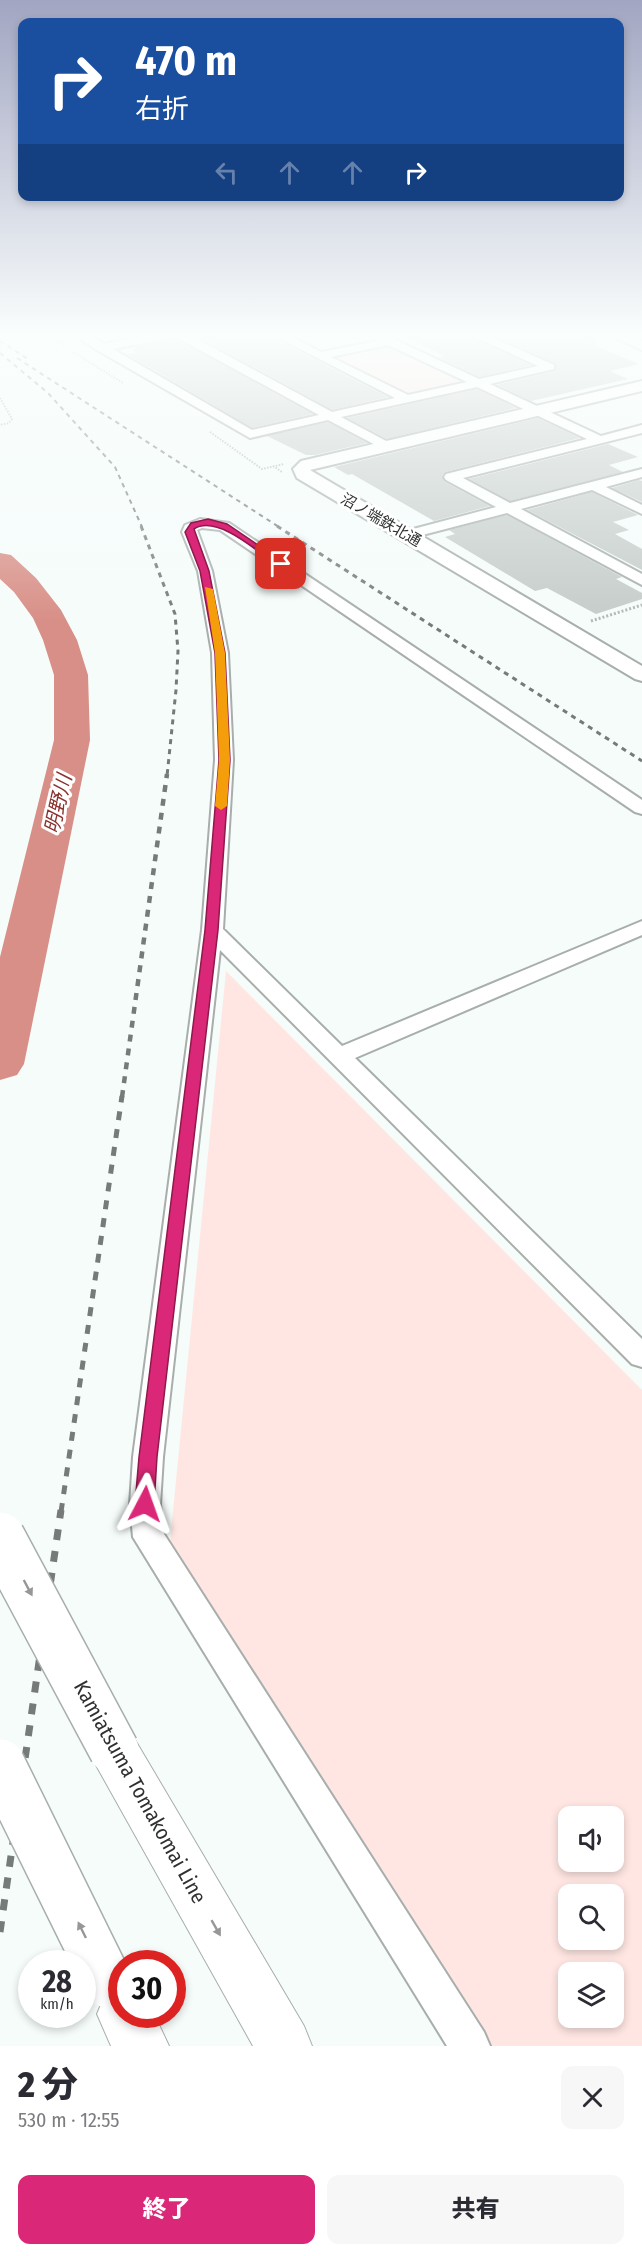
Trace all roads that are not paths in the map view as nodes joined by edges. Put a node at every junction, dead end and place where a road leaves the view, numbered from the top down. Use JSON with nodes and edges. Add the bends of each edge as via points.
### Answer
{"nodes":[{"id":1,"x":240,"y":428,"type":"edge"},
{"id":2,"x":274,"y":428,"type":"edge"},
{"id":3,"x":352,"y":428,"type":"edge"},
{"id":4,"x":461,"y":428,"type":"edge"},
{"id":5,"x":575,"y":428,"type":"edge"},
{"id":6,"x":642,"y":429,"type":"edge"},
{"id":7,"x":600,"y":440,"type":"junction"},
{"id":8,"x":385,"y":446,"type":"junction"},
{"id":9,"x":642,"y":473,"type":"edge"},
{"id":10,"x":594,"y":486,"type":"junction"},
{"id":11,"x":508,"y":508,"type":"junction"},
{"id":12,"x":642,"y":510,"type":"edge"},
{"id":13,"x":407,"y":535,"type":"junction"},
{"id":14,"x":642,"y":580,"type":"edge"},
{"id":15,"x":642,"y":675,"type":"edge"},
{"id":16,"x":642,"y":808,"type":"edge"},
{"id":17,"x":642,"y":927,"type":"edge"},
{"id":18,"x":212,"y":930,"type":"junction"},
{"id":19,"x":339,"y":1056,"type":"junction"},
{"id":20,"x":642,"y":1356,"type":"edge"},
{"id":21,"x":0,"y":1536,"type":"edge"},
{"id":22,"x":0,"y":1764,"type":"edge"},
{"id":23,"x":108,"y":1982,"type":"edge"},
{"id":24,"x":132,"y":2028,"type":"edge"},
{"id":25,"x":141,"y":2046,"type":"edge"},
{"id":26,"x":284,"y":2046,"type":"edge"},
{"id":27,"x":470,"y":2046,"type":"edge"}],
"edges":[{"from":1,"to":2,"type":"street","via":[[250,434]]},
{"from":3,"to":8,"type":"street"},
{"from":4,"to":8,"type":"street","name":"沼ノ端鉄北通"},
{"from":5,"to":7,"type":"street"},
{"from":6,"to":7,"type":"street"},
{"from":7,"to":11,"type":"street","via":[[451,477]]},
{"from":8,"to":13,"type":"street","name":"沼ノ端鉄北通","via":[[301,469],[303,474]]},
{"from":9,"to":10,"type":"street"},
{"from":10,"to":11,"type":"street"},
{"from":10,"to":12,"type":"street"},
{"from":11,"to":13,"type":"street"},
{"from":11,"to":14,"type":"street"},
{"from":13,"to":15,"type":"street","name":"沼ノ端鉄北通"},
{"from":16,"to":18,"type":"street","via":[[224,525],[200,523],[189,532],[205,571],[220,653],[224,760]]},
{"from":17,"to":19,"type":"street"},
{"from":18,"to":19,"type":"street"},
{"from":18,"to":27,"type":"street","via":[[148,1457],[145,1504],[149,1536]]},
{"from":19,"to":20,"type":"street"},
{"from":21,"to":26,"type":"main road","name":"Kamiatsuma Tomakomai Line","one_way":true,"bridge":true,"via":[[114,1750]]},
{"from":23,"to":22,"type":"main road","one_way":true,"bridge":true},
{"from":24,"to":25,"type":"main road"}]}
